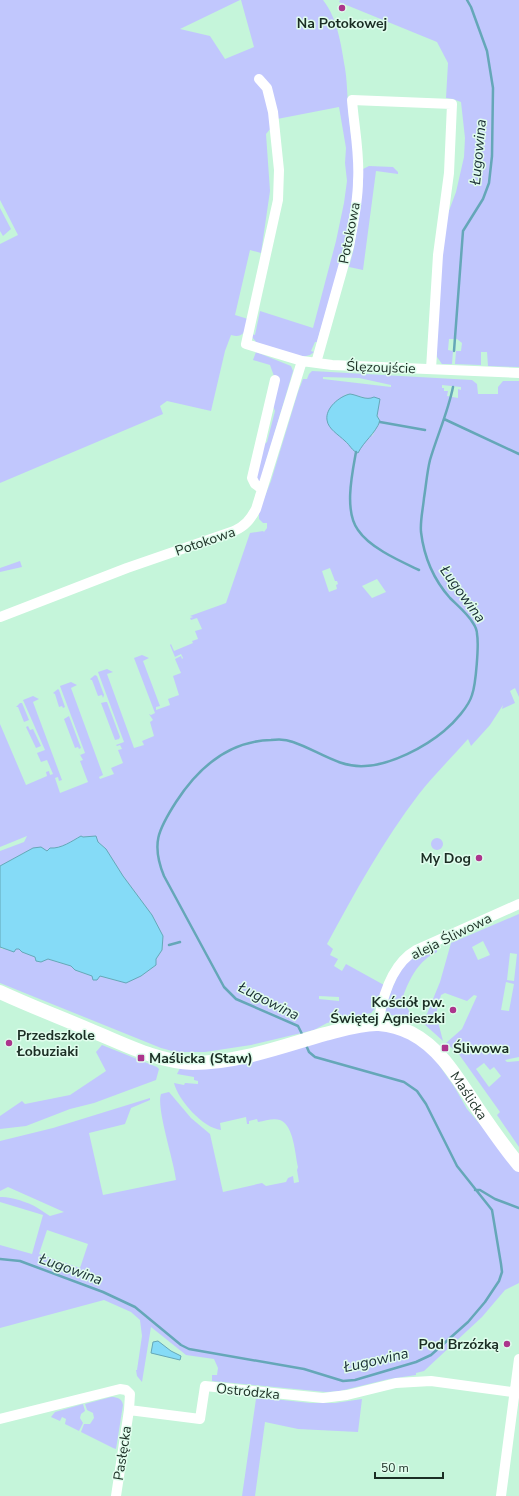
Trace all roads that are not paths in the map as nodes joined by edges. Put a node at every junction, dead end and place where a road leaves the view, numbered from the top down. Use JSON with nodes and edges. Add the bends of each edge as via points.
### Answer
{"nodes":[{"id":1,"x":259,"y":79,"type":"dead end"},
{"id":2,"x":302,"y":361,"type":"junction"},
{"id":3,"x":316,"y":363,"type":"junction"},
{"id":4,"x":431,"y":369,"type":"junction"},
{"id":5,"x":519,"y":373,"type":"edge"},
{"id":6,"x":275,"y":380,"type":"dead end"},
{"id":7,"x":262,"y":489,"type":"junction"},
{"id":8,"x":0,"y":616,"type":"edge"},
{"id":9,"x":519,"y":904,"type":"edge"},
{"id":10,"x":0,"y":992,"type":"edge"},
{"id":11,"x":378,"y":1024,"type":"junction"},
{"id":12,"x":519,"y":1165,"type":"edge"},
{"id":13,"x":519,"y":1359,"type":"edge"},
{"id":14,"x":517,"y":1393,"type":"edge"},
{"id":15,"x":129,"y":1410,"type":"junction"},
{"id":16,"x":0,"y":1419,"type":"edge"},
{"id":17,"x":116,"y":1496,"type":"edge"},
{"id":18,"x":501,"y":1496,"type":"edge"}],
"edges":[{"from":1,"to":2,"type":"street","name":"Ślęzoujście","via":[[268,88],[273,112],[279,170],[278,200],[246,344]]},
{"from":2,"to":3,"type":"street","name":"Ślęzoujście"},
{"from":2,"to":7,"type":"street","name":"Potokowa"},
{"from":3,"to":4,"type":"street","name":"Ślęzoujście"},
{"from":3,"to":4,"type":"street","name":"Potokowa","via":[[353,227],[358,163],[352,100],[452,104],[449,173],[438,255]]},
{"from":4,"to":5,"type":"street","name":"Ślęzoujście"},
{"from":6,"to":7,"type":"street","via":[[252,478],[254,484]]},
{"from":7,"to":8,"type":"street","name":"Potokowa","via":[[250,520],[234,532],[127,568]]},
{"from":9,"to":11,"type":"street","name":"aleja Śliwowa","via":[[407,956],[394,973]]},
{"from":10,"to":11,"type":"street","name":"Maślicka","via":[[168,1060],[192,1063],[218,1061],[353,1027]]},
{"from":11,"to":12,"type":"street","name":"Maślicka","via":[[403,1029],[436,1051]]},
{"from":13,"to":14,"type":"street"},
{"from":14,"to":15,"type":"street","name":"Ostródzka","via":[[431,1381],[396,1383],[327,1398],[205,1386],[200,1419]]},
{"from":14,"to":18,"type":"street"},
{"from":15,"to":16,"type":"street","via":[[130,1394],[120,1389]]},
{"from":15,"to":17,"type":"street","name":"Pasłęcka"}]}
